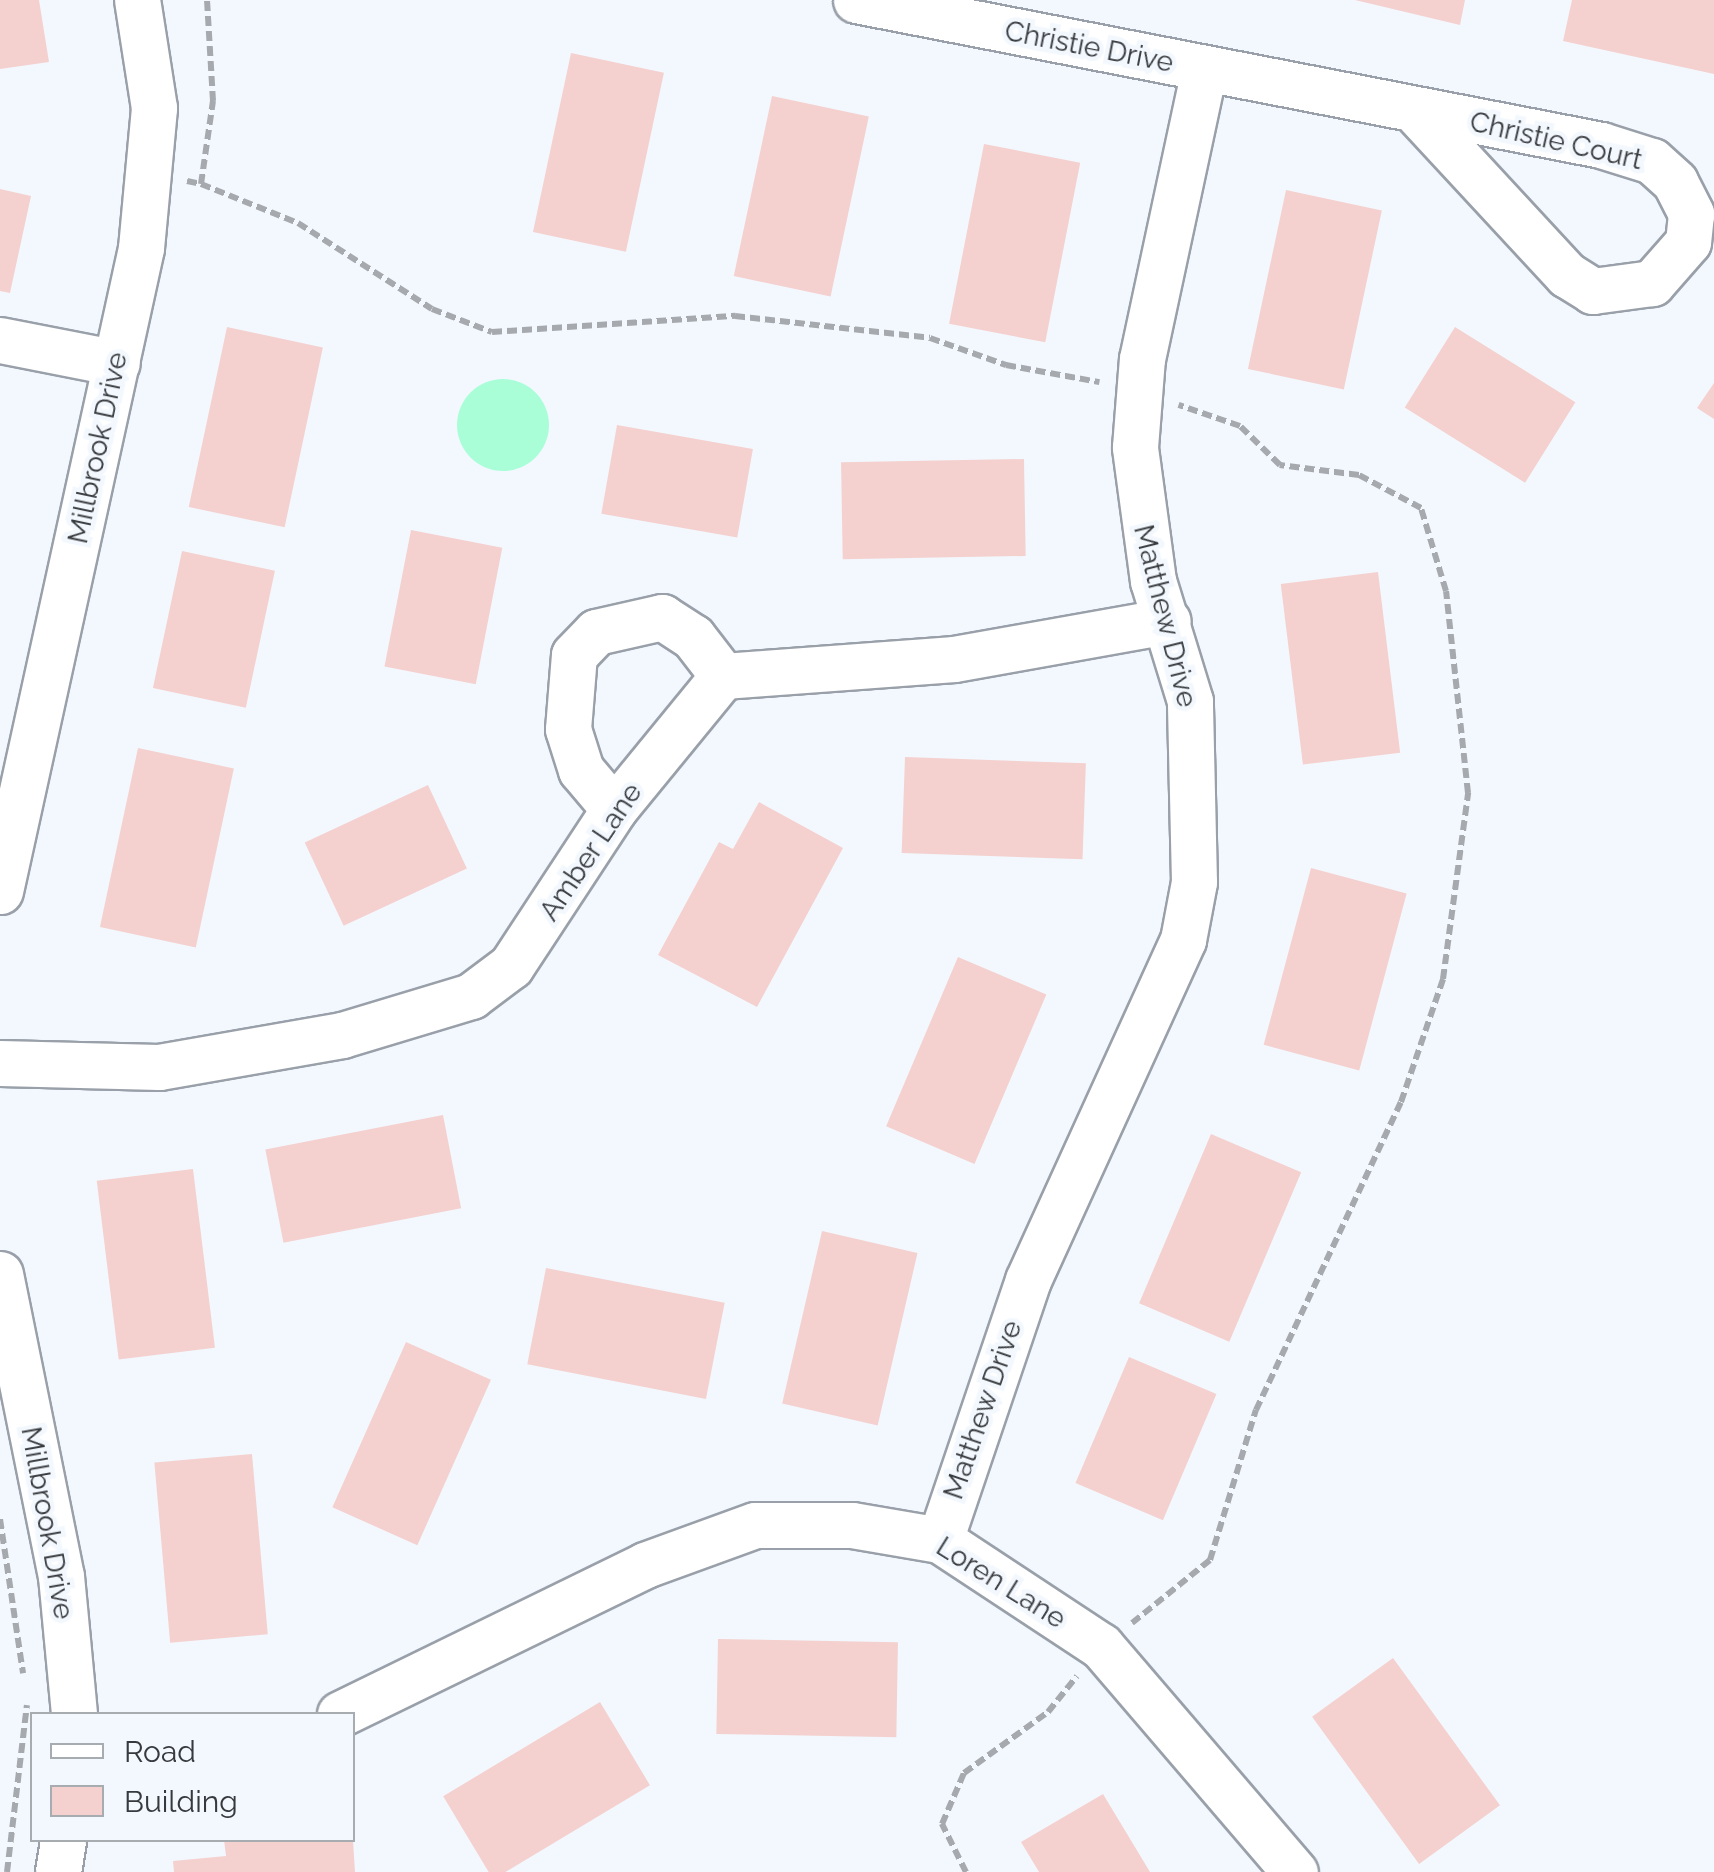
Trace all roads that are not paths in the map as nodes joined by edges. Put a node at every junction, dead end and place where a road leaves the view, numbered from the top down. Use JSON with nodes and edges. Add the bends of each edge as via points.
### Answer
{"nodes":[{"id":1,"x":137,"y":0,"type":"edge"},
{"id":2,"x":856,"y":0,"type":"edge"},
{"id":3,"x":1204,"y":70,"type":"junction"},
{"id":4,"x":1414,"y":110,"type":"junction"},
{"id":5,"x":0,"y":340,"type":"edge"},
{"id":6,"x":116,"y":362,"type":"junction"},
{"id":7,"x":1168,"y":621,"type":"junction"},
{"id":8,"x":723,"y":676,"type":"junction"},
{"id":9,"x":12,"y":777,"type":"edge"},
{"id":10,"x":614,"y":809,"type":"junction"},
{"id":11,"x":0,"y":891,"type":"edge"},
{"id":12,"x":0,"y":1063,"type":"edge"},
{"id":13,"x":0,"y":1274,"type":"edge"},
{"id":14,"x":940,"y":1540,"type":"junction"},
{"id":15,"x":74,"y":1712,"type":"edge"},
{"id":16,"x":344,"y":1712,"type":"edge"},
{"id":17,"x":63,"y":1842,"type":"edge"},
{"id":18,"x":58,"y":1872,"type":"edge"},
{"id":19,"x":1296,"y":1872,"type":"edge"}],
"edges":[{"from":1,"to":6,"type":"street","name":"Millbrook Drive","via":[[154,108],[151,183]]},
{"from":2,"to":3,"type":"street","name":"Christie Drive"},
{"from":3,"to":4,"type":"street","name":"Christie Court"},
{"from":3,"to":7,"type":"street","name":"Matthew Drive","via":[[1138,394],[1139,511]]},
{"from":4,"to":4,"type":"street","name":"Christie Court","via":[[1652,161],[1691,214],[1688,242],[1652,283],[1593,290],[1566,276]]},
{"from":5,"to":6,"type":"street"},
{"from":6,"to":9,"type":"street","name":"Millbrook Drive"},
{"from":7,"to":8,"type":"street","via":[[954,659]]},
{"from":7,"to":14,"type":"street","name":"Matthew Drive","via":[[1190,701],[1198,791],[1183,940],[1028,1280]]},
{"from":8,"to":10,"type":"street","name":"Amber Lane"},
{"from":8,"to":10,"type":"street","via":[[693,637],[662,617],[596,632],[574,656],[568,730],[580,770]]},
{"from":9,"to":11,"type":"street","name":"Millbrook Drive"},
{"from":10,"to":12,"type":"street","name":"Amber Lane","via":[[511,966],[428,1014],[159,1067]]},
{"from":13,"to":15,"type":"street","name":"Millbrook Drive","via":[[62,1576]]},
{"from":14,"to":16,"type":"street","name":"Loren Lane","via":[[852,1525],[754,1525],[543,1610]]},
{"from":14,"to":19,"type":"street","name":"Loren Lane","via":[[1101,1646]]},
{"from":17,"to":18,"type":"street"}]}
